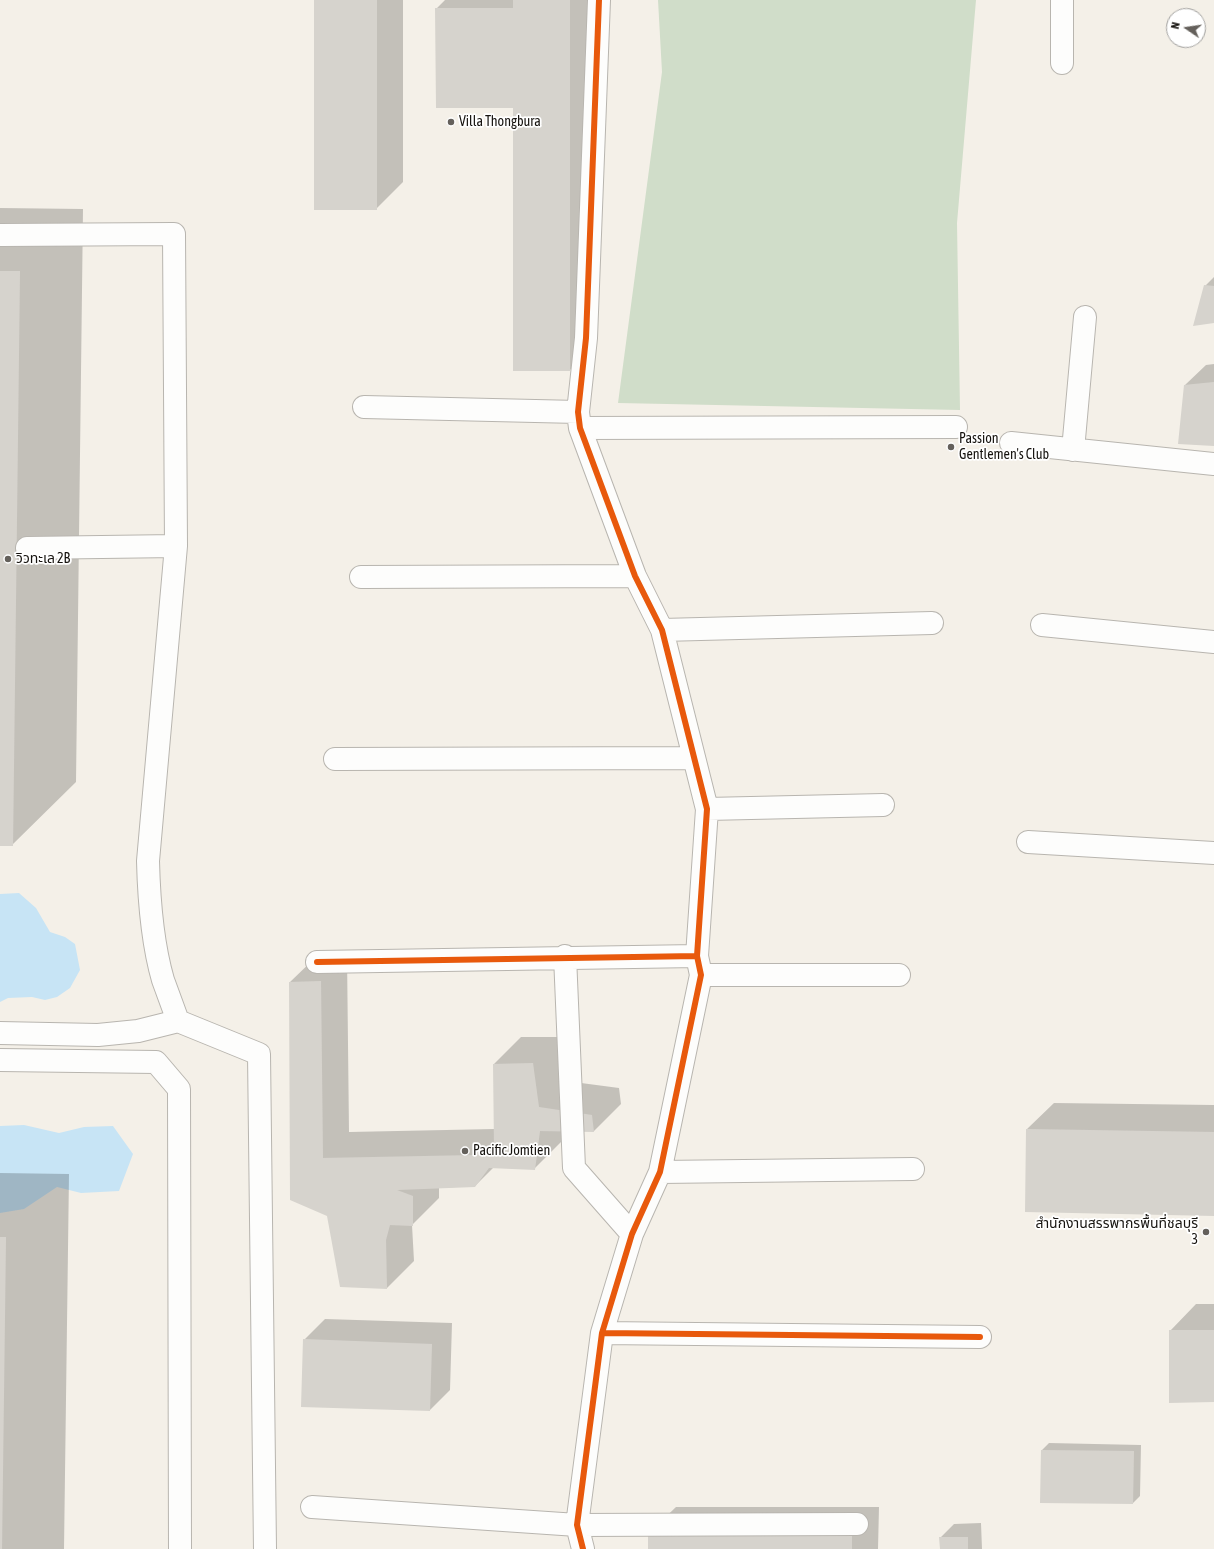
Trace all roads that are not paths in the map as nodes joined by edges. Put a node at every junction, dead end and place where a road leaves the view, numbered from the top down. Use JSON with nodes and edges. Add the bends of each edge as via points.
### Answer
{"nodes":[{"id":1,"x":599,"y":0,"type":"edge"},
{"id":2,"x":1062,"y":0,"type":"edge"},
{"id":3,"x":1062,"y":63,"type":"dead end"},
{"id":4,"x":0,"y":235,"type":"edge"},
{"id":5,"x":1085,"y":318,"type":"dead end"},
{"id":6,"x":364,"y":407,"type":"dead end"},
{"id":7,"x":579,"y":420,"type":"junction"},
{"id":8,"x":956,"y":427,"type":"dead end"},
{"id":9,"x":1011,"y":443,"type":"dead end"},
{"id":10,"x":1073,"y":450,"type":"junction"},
{"id":11,"x":1214,"y":464,"type":"edge"},
{"id":12,"x":176,"y":546,"type":"junction"},
{"id":13,"x":27,"y":548,"type":"dead end"},
{"id":14,"x":635,"y":576,"type":"junction"},
{"id":15,"x":361,"y":577,"type":"dead end"},
{"id":16,"x":932,"y":623,"type":"dead end"},
{"id":17,"x":1042,"y":625,"type":"dead end"},
{"id":18,"x":662,"y":630,"type":"junction"},
{"id":19,"x":1214,"y":642,"type":"edge"},
{"id":20,"x":694,"y":758,"type":"junction"},
{"id":21,"x":335,"y":759,"type":"dead end"},
{"id":22,"x":883,"y":805,"type":"dead end"},
{"id":23,"x":707,"y":809,"type":"junction"},
{"id":24,"x":1028,"y":842,"type":"dead end"},
{"id":25,"x":1214,"y":853,"type":"edge"},
{"id":26,"x":565,"y":956,"type":"junction"},
{"id":27,"x":317,"y":962,"type":"dead end"},
{"id":28,"x":699,"y":965,"type":"junction"},
{"id":29,"x":899,"y":975,"type":"dead end"},
{"id":30,"x":178,"y":1021,"type":"junction"},
{"id":31,"x":0,"y":1033,"type":"edge"},
{"id":32,"x":0,"y":1060,"type":"edge"},
{"id":33,"x":913,"y":1169,"type":"dead end"},
{"id":34,"x":660,"y":1172,"type":"junction"},
{"id":35,"x":632,"y":1234,"type":"junction"},
{"id":36,"x":602,"y":1333,"type":"junction"},
{"id":37,"x":980,"y":1337,"type":"dead end"},
{"id":38,"x":312,"y":1507,"type":"dead end"},
{"id":39,"x":857,"y":1524,"type":"dead end"},
{"id":40,"x":577,"y":1525,"type":"junction"},
{"id":41,"x":180,"y":1549,"type":"edge"},
{"id":42,"x":265,"y":1549,"type":"edge"},
{"id":43,"x":582,"y":1549,"type":"edge"}],
"edges":[{"from":1,"to":7,"type":"street","via":[[586,338]]},
{"from":2,"to":3,"type":"street"},
{"from":4,"to":12,"type":"street","via":[[174,234]]},
{"from":5,"to":10,"type":"street"},
{"from":6,"to":7,"type":"street"},
{"from":7,"to":8,"type":"street"},
{"from":7,"to":14,"type":"street"},
{"from":9,"to":10,"type":"street"},
{"from":10,"to":11,"type":"street"},
{"from":12,"to":13,"type":"street"},
{"from":12,"to":30,"type":"street","via":[[148,861],[149,899],[155,940],[163,979]]},
{"from":14,"to":15,"type":"street"},
{"from":14,"to":18,"type":"street"},
{"from":16,"to":18,"type":"street"},
{"from":17,"to":19,"type":"street"},
{"from":18,"to":20,"type":"street"},
{"from":20,"to":21,"type":"street"},
{"from":20,"to":23,"type":"street"},
{"from":22,"to":23,"type":"street"},
{"from":23,"to":28,"type":"street"},
{"from":24,"to":25,"type":"street"},
{"from":26,"to":27,"type":"street"},
{"from":26,"to":28,"type":"street"},
{"from":26,"to":35,"type":"street","via":[[574,1168]]},
{"from":28,"to":29,"type":"street"},
{"from":28,"to":34,"type":"street"},
{"from":30,"to":31,"type":"street","via":[[138,1032],[98,1035]]},
{"from":30,"to":42,"type":"street","via":[[259,1054]]},
{"from":32,"to":41,"type":"street","via":[[156,1062],[179,1089]]},
{"from":33,"to":34,"type":"street"},
{"from":34,"to":35,"type":"street"},
{"from":35,"to":36,"type":"street"},
{"from":36,"to":37,"type":"street"},
{"from":36,"to":40,"type":"street"},
{"from":38,"to":40,"type":"street"},
{"from":39,"to":40,"type":"street"},
{"from":40,"to":43,"type":"street"}]}
